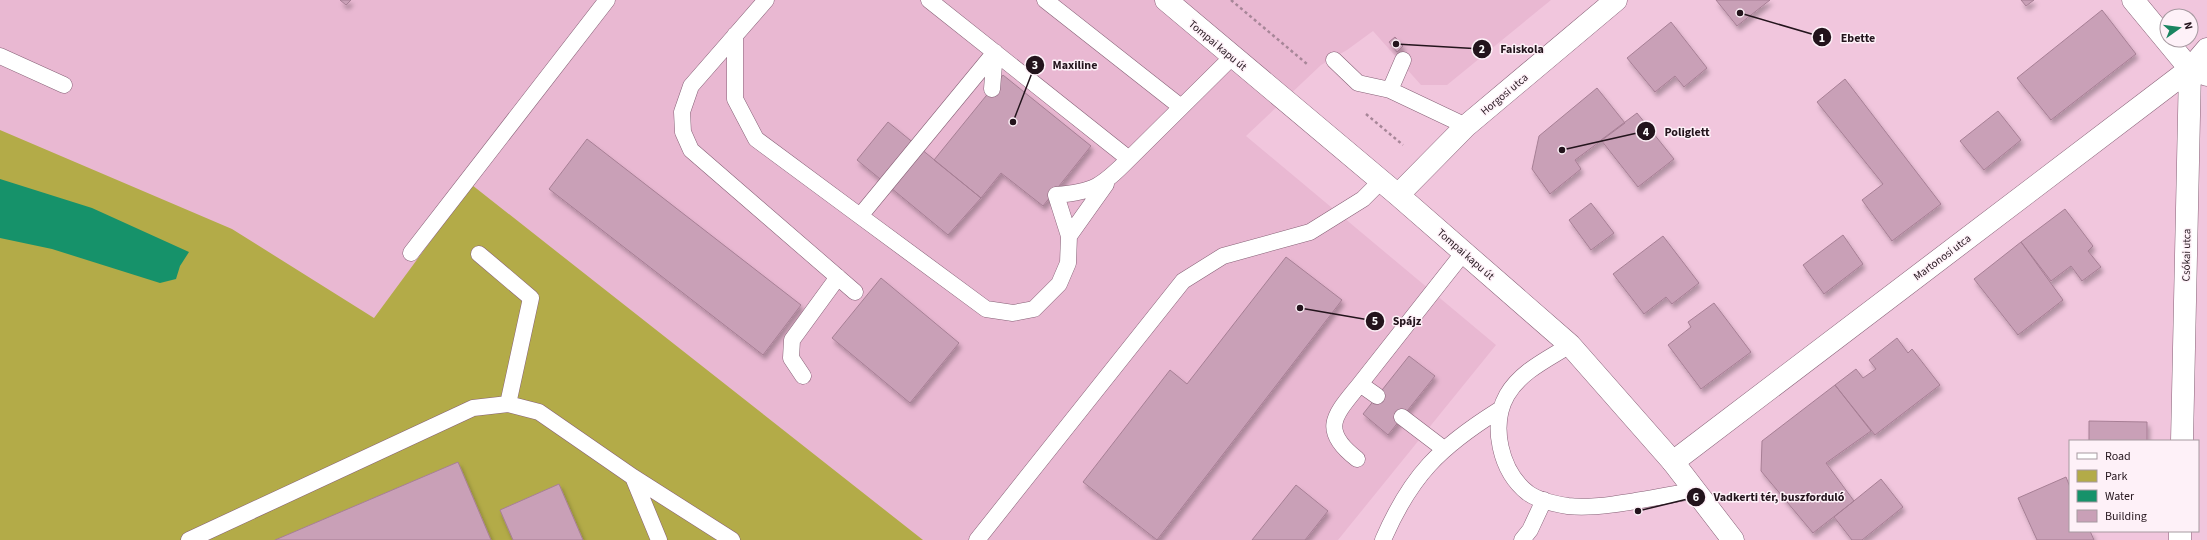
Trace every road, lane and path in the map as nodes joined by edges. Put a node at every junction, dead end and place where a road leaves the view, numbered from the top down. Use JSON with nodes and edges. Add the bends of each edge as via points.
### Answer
{"nodes":[{"id":1,"x":607,"y":0,"type":"edge"},
{"id":2,"x":766,"y":0,"type":"edge"},
{"id":3,"x":929,"y":0,"type":"edge"},
{"id":4,"x":1045,"y":0,"type":"edge"},
{"id":5,"x":1166,"y":0,"type":"edge"},
{"id":6,"x":1616,"y":0,"type":"edge"},
{"id":7,"x":2133,"y":0,"type":"edge"},
{"id":8,"x":735,"y":35,"type":"junction"},
{"id":9,"x":2207,"y":48,"type":"edge"},
{"id":10,"x":996,"y":52,"type":"junction"},
{"id":11,"x":0,"y":56,"type":"edge"},
{"id":12,"x":1232,"y":57,"type":"junction"},
{"id":13,"x":1334,"y":60,"type":"dead end"},
{"id":14,"x":1403,"y":60,"type":"dead end"},
{"id":15,"x":2198,"y":72,"type":"edge"},
{"id":16,"x":64,"y":85,"type":"dead end"},
{"id":17,"x":992,"y":89,"type":"dead end"},
{"id":18,"x":1390,"y":90,"type":"junction"},
{"id":19,"x":1181,"y":107,"type":"junction"},
{"id":20,"x":1466,"y":126,"type":"junction"},
{"id":21,"x":1129,"y":159,"type":"junction"},
{"id":22,"x":1110,"y":178,"type":"junction"},
{"id":23,"x":1381,"y":181,"type":"junction"},
{"id":24,"x":1398,"y":194,"type":"junction"},
{"id":25,"x":860,"y":216,"type":"junction"},
{"id":26,"x":1069,"y":236,"type":"junction"},
{"id":27,"x":1464,"y":252,"type":"junction"},
{"id":28,"x":411,"y":253,"type":"dead end"},
{"id":29,"x":479,"y":254,"type":"dead end"},
{"id":30,"x":838,"y":277,"type":"junction"},
{"id":31,"x":855,"y":292,"type":"dead end"},
{"id":32,"x":1570,"y":345,"type":"junction"},
{"id":33,"x":803,"y":376,"type":"dead end"},
{"id":34,"x":1360,"y":384,"type":"junction"},
{"id":35,"x":1377,"y":396,"type":"dead end"},
{"id":36,"x":508,"y":404,"type":"junction"},
{"id":37,"x":1500,"y":410,"type":"junction"},
{"id":38,"x":1402,"y":417,"type":"dead end"},
{"id":39,"x":2182,"y":440,"type":"edge"},
{"id":40,"x":1444,"y":449,"type":"junction"},
{"id":41,"x":1358,"y":459,"type":"dead end"},
{"id":42,"x":1673,"y":462,"type":"junction"},
{"id":43,"x":633,"y":477,"type":"junction"},
{"id":44,"x":1694,"y":491,"type":"junction"},
{"id":45,"x":1544,"y":500,"type":"junction"},
{"id":46,"x":1530,"y":537,"type":"edge"},
{"id":47,"x":189,"y":540,"type":"edge"},
{"id":48,"x":659,"y":540,"type":"edge"},
{"id":49,"x":732,"y":540,"type":"edge"},
{"id":50,"x":977,"y":540,"type":"edge"},
{"id":51,"x":1383,"y":540,"type":"edge"},
{"id":52,"x":1732,"y":540,"type":"edge"}],
"edges":[{"from":1,"to":28,"type":"lane"},
{"from":2,"to":8,"type":"lane"},
{"from":3,"to":10,"type":"lane"},
{"from":4,"to":19,"type":"lane"},
{"from":5,"to":12,"type":"street","name":"Tompai kapu út"},
{"from":6,"to":20,"type":"street","name":"Horgosi utca"},
{"from":7,"to":15,"type":"street"},
{"from":8,"to":25,"type":"lane","via":[[735,99],[756,139]]},
{"from":8,"to":30,"type":"lane","via":[[691,86],[682,112],[683,132],[691,150]]},
{"from":9,"to":15,"type":"street","name":"Martonosi utca"},
{"from":10,"to":17,"type":"lane"},
{"from":10,"to":21,"type":"lane"},
{"from":10,"to":25,"type":"lane"},
{"from":11,"to":16,"type":"lane"},
{"from":12,"to":19,"type":"lane"},
{"from":12,"to":23,"type":"street","name":"Tompai kapu út"},
{"from":13,"to":18,"type":"lane","via":[[1358,83]]},
{"from":14,"to":18,"type":"lane"},
{"from":15,"to":39,"type":"street","name":"Csókai utca"},
{"from":15,"to":42,"type":"street","name":"Martonosi utca"},
{"from":18,"to":20,"type":"lane"},
{"from":19,"to":21,"type":"lane"},
{"from":20,"to":24,"type":"street","name":"Horgosi utca"},
{"from":21,"to":22,"type":"lane"},
{"from":22,"to":26,"type":"lane"},
{"from":22,"to":26,"type":"lane","via":[[1090,191],[1056,195]]},
{"from":23,"to":24,"type":"street","name":"Tompai kapu út"},
{"from":23,"to":50,"type":"lane","via":[[1363,199],[1310,232],[1223,256],[1183,281]]},
{"from":24,"to":27,"type":"street","name":"Tompai kapu út"},
{"from":25,"to":26,"type":"lane","via":[[986,309],[1013,312],[1034,309],[1059,284],[1068,263]]},
{"from":27,"to":32,"type":"street","name":"Tompai kapu út"},
{"from":27,"to":34,"type":"lane"},
{"from":29,"to":36,"type":"lane","via":[[531,298]]},
{"from":30,"to":31,"type":"lane"},
{"from":30,"to":33,"type":"lane","via":[[792,340],[791,358]]},
{"from":32,"to":37,"type":"lane","via":[[1524,373],[1508,393]]},
{"from":32,"to":42,"type":"street","name":"Tompai kapu út"},
{"from":34,"to":35,"type":"lane"},
{"from":34,"to":41,"type":"lane","via":[[1337,413],[1334,429],[1342,447]]},
{"from":36,"to":43,"type":"lane","via":[[539,412]]},
{"from":36,"to":47,"type":"lane","via":[[473,408]]},
{"from":37,"to":40,"type":"lane","via":[[1466,431]]},
{"from":37,"to":45,"type":"lane","via":[[1497,429],[1508,467],[1518,484],[1530,494]]},
{"from":38,"to":40,"type":"lane"},
{"from":40,"to":51,"type":"lane","via":[[1410,486]]},
{"from":42,"to":44,"type":"street","name":"Tompai kapu út"},
{"from":43,"to":48,"type":"lane"},
{"from":43,"to":49,"type":"lane"},
{"from":44,"to":45,"type":"lane","via":[[1587,507],[1568,506]]},
{"from":44,"to":52,"type":"street","name":"Tompai kapu út"},
{"from":45,"to":46,"type":"lane"}]}
